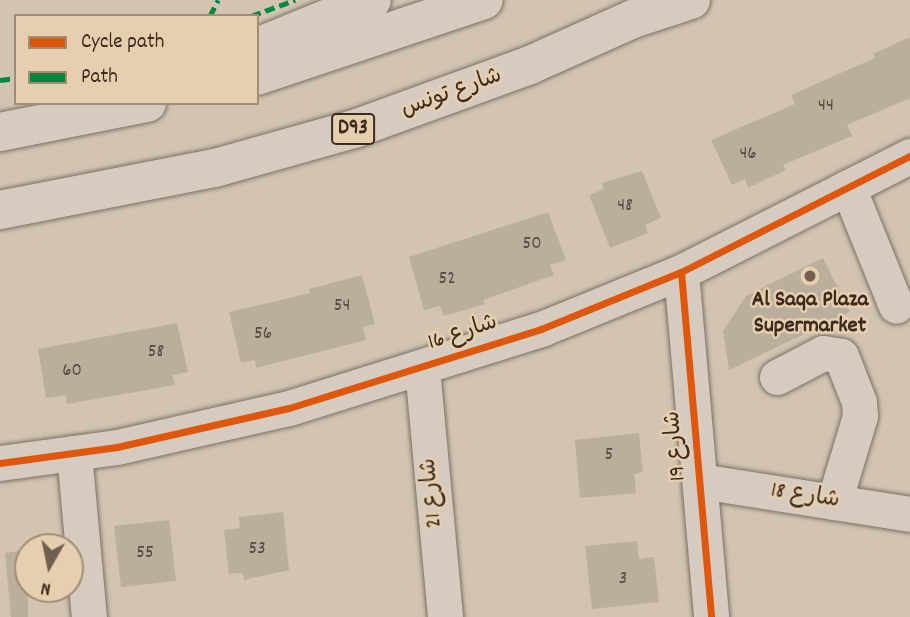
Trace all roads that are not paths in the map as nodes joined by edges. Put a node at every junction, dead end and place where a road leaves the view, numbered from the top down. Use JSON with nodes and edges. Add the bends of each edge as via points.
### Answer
{"nodes":[{"id":1,"x":372,"y":0,"type":"edge"},
{"id":2,"x":484,"y":0,"type":"edge"},
{"id":3,"x":691,"y":0,"type":"edge"},
{"id":4,"x":259,"y":46,"type":"edge"},
{"id":5,"x":259,"y":75,"type":"edge"},
{"id":6,"x":136,"y":105,"type":"edge"},
{"id":7,"x":0,"y":132,"type":"edge"},
{"id":8,"x":910,"y":156,"type":"edge"},
{"id":9,"x":848,"y":187,"type":"junction"},
{"id":10,"x":0,"y":210,"type":"edge"},
{"id":11,"x":681,"y":272,"type":"junction"},
{"id":12,"x":896,"y":306,"type":"dead end"},
{"id":13,"x":422,"y":368,"type":"junction"},
{"id":14,"x":777,"y":377,"type":"dead end"},
{"id":15,"x":74,"y":453,"type":"junction"},
{"id":16,"x":0,"y":463,"type":"edge"},
{"id":17,"x":700,"y":481,"type":"junction"},
{"id":18,"x":834,"y":502,"type":"junction"},
{"id":19,"x":910,"y":514,"type":"edge"},
{"id":20,"x":89,"y":617,"type":"edge"},
{"id":21,"x":445,"y":617,"type":"edge"},
{"id":22,"x":711,"y":617,"type":"edge"}],
"edges":[{"from":1,"to":4,"type":"main road"},
{"from":2,"to":5,"type":"main road"},
{"from":3,"to":10,"type":"main road","name":"شارع تونس","number":"D93","via":[[633,19],[518,70],[345,131],[155,182]]},
{"from":6,"to":7,"type":"main road"},
{"from":8,"to":9,"type":"street","name":"شارع 16"},
{"from":9,"to":11,"type":"street","name":"شارع 16"},
{"from":9,"to":12,"type":"street"},
{"from":11,"to":13,"type":"street","name":"شارع 16","via":[[552,325]]},
{"from":11,"to":17,"type":"street","name":"شارع 19"},
{"from":13,"to":15,"type":"street","name":"شارع 16","via":[[204,429]]},
{"from":13,"to":21,"type":"street","name":"شارع 21"},
{"from":14,"to":18,"type":"street","via":[[823,353],[841,355],[860,416]]},
{"from":15,"to":16,"type":"street","name":"شارع 16"},
{"from":15,"to":20,"type":"street"},
{"from":17,"to":18,"type":"street","name":"شارع 18"},
{"from":17,"to":22,"type":"street","name":"شارع 19"},
{"from":18,"to":19,"type":"street","name":"شارع 18"}]}
